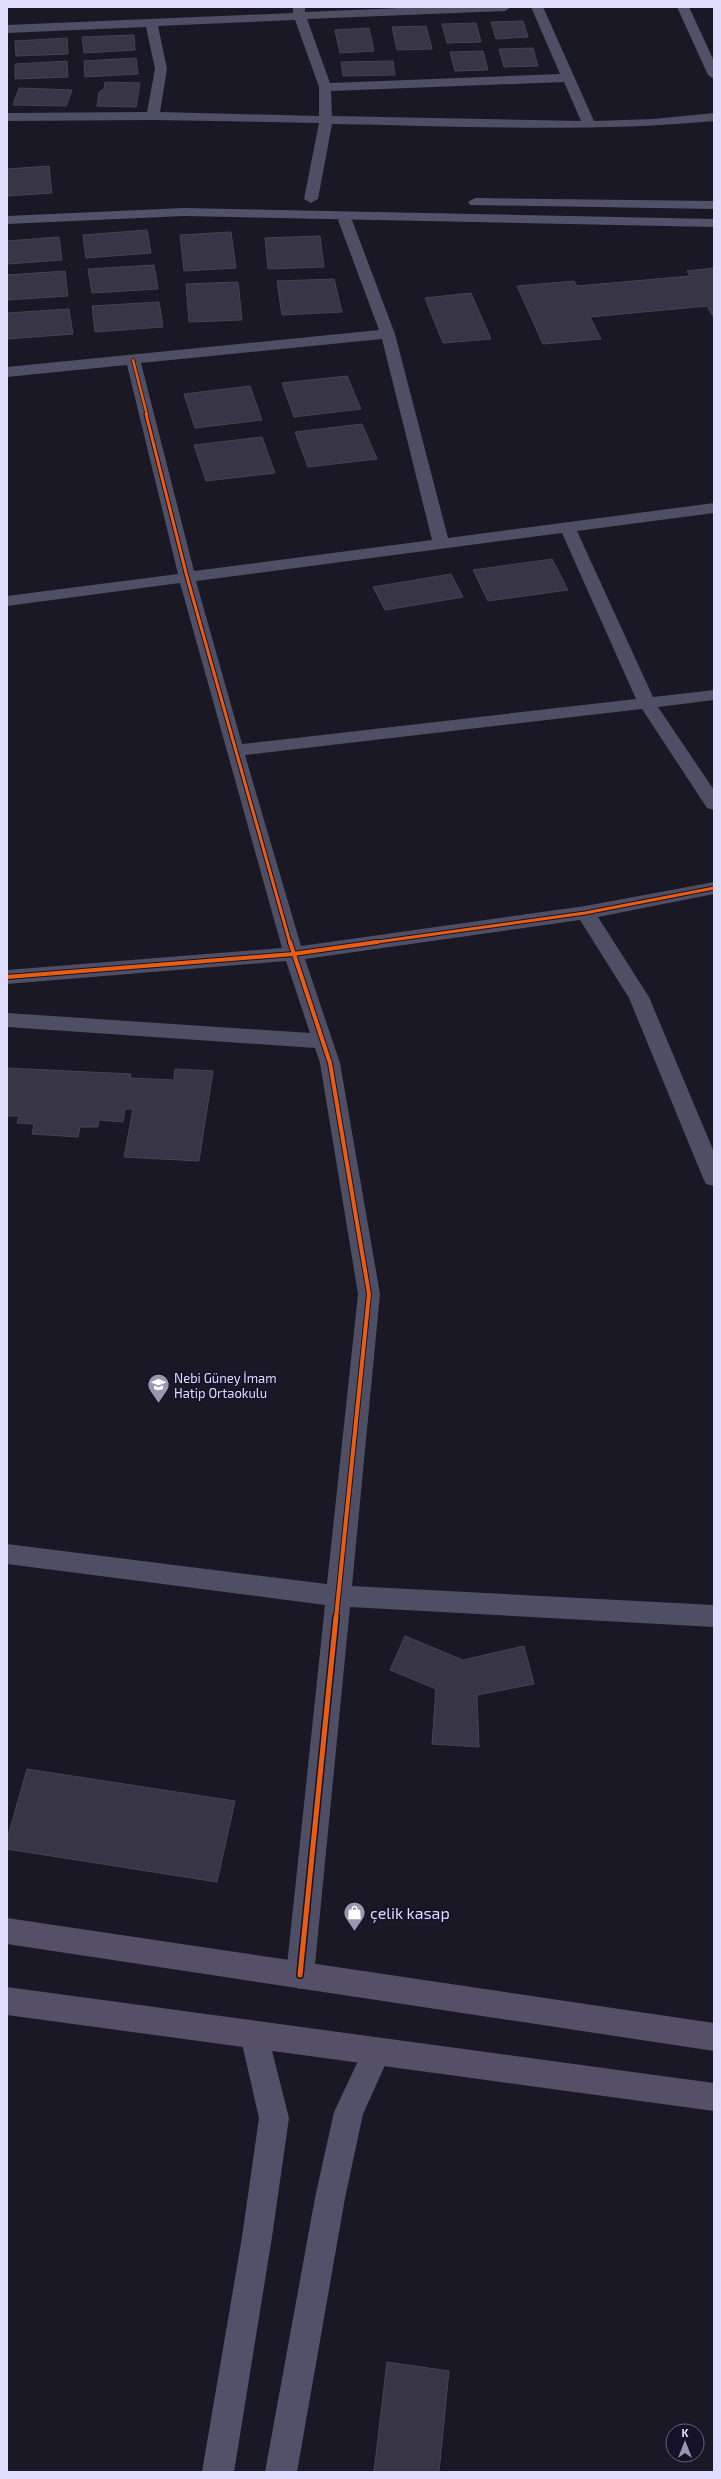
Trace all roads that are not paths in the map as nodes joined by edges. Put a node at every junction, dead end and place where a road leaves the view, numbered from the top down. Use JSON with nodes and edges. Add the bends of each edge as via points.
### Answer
{"nodes":[{"id":1,"x":505,"y":7,"type":"edge"},
{"id":2,"x":537,"y":7,"type":"edge"},
{"id":3,"x":683,"y":7,"type":"edge"},
{"id":4,"x":299,"y":11,"type":"edge"},
{"id":5,"x":151,"y":23,"type":"junction"},
{"id":6,"x":7,"y":29,"type":"edge"},
{"id":7,"x":714,"y":75,"type":"edge"},
{"id":8,"x":568,"y":78,"type":"junction"},
{"id":9,"x":325,"y":87,"type":"junction"},
{"id":10,"x":153,"y":116,"type":"junction"},
{"id":11,"x":7,"y":117,"type":"edge"},
{"id":12,"x":714,"y":118,"type":"edge"},
{"id":13,"x":326,"y":121,"type":"junction"},
{"id":14,"x":589,"y":125,"type":"junction"},
{"id":15,"x":295,"y":199,"type":"dead end"},
{"id":16,"x":311,"y":199,"type":"junction"},
{"id":17,"x":327,"y":200,"type":"dead end"},
{"id":18,"x":463,"y":202,"type":"dead end"},
{"id":19,"x":714,"y":205,"type":"edge"},
{"id":20,"x":7,"y":220,"type":"edge"},
{"id":21,"x":345,"y":220,"type":"dead end"},
{"id":22,"x":714,"y":223,"type":"edge"},
{"id":23,"x":388,"y":334,"type":"junction"},
{"id":24,"x":133,"y":360,"type":"junction"},
{"id":25,"x":7,"y":372,"type":"edge"},
{"id":26,"x":714,"y":508,"type":"edge"},
{"id":27,"x":567,"y":527,"type":"junction"},
{"id":28,"x":441,"y":544,"type":"junction"},
{"id":29,"x":187,"y":577,"type":"junction"},
{"id":30,"x":7,"y":601,"type":"edge"},
{"id":31,"x":714,"y":696,"type":"edge"},
{"id":32,"x":647,"y":703,"type":"junction"},
{"id":33,"x":235,"y":751,"type":"junction"},
{"id":34,"x":714,"y":804,"type":"edge"},
{"id":35,"x":714,"y":888,"type":"edge"},
{"id":36,"x":585,"y":913,"type":"junction"},
{"id":37,"x":293,"y":954,"type":"junction"},
{"id":38,"x":7,"y":977,"type":"edge"},
{"id":39,"x":7,"y":1020,"type":"edge"},
{"id":40,"x":323,"y":1041,"type":"junction"},
{"id":41,"x":714,"y":1178,"type":"edge"},
{"id":42,"x":7,"y":1554,"type":"edge"},
{"id":43,"x":340,"y":1596,"type":"junction"},
{"id":44,"x":714,"y":1616,"type":"edge"},
{"id":45,"x":7,"y":1931,"type":"edge"},
{"id":46,"x":300,"y":1975,"type":"junction"},
{"id":47,"x":7,"y":2001,"type":"edge"},
{"id":48,"x":254,"y":2035,"type":"junction"},
{"id":49,"x":714,"y":2038,"type":"edge"},
{"id":50,"x":378,"y":2052,"type":"junction"},
{"id":51,"x":714,"y":2097,"type":"edge"},
{"id":52,"x":218,"y":2472,"type":"edge"},
{"id":53,"x":281,"y":2472,"type":"edge"}],
"edges":[{"from":1,"to":4,"type":"street"},
{"from":2,"to":8,"type":"street"},
{"from":3,"to":7,"type":"street"},
{"from":4,"to":5,"type":"street"},
{"from":4,"to":9,"type":"street"},
{"from":5,"to":6,"type":"street"},
{"from":5,"to":10,"type":"street","via":[[161,69]]},
{"from":8,"to":9,"type":"street"},
{"from":8,"to":14,"type":"street"},
{"from":9,"to":13,"type":"street"},
{"from":10,"to":11,"type":"street"},
{"from":10,"to":13,"type":"street"},
{"from":12,"to":14,"type":"street"},
{"from":13,"to":14,"type":"street"},
{"from":13,"to":16,"type":"street"},
{"from":15,"to":16,"type":"street"},
{"from":16,"to":17,"type":"street"},
{"from":18,"to":19,"type":"street"},
{"from":20,"to":22,"type":"street","via":[[184,212]]},
{"from":21,"to":23,"type":"street"},
{"from":23,"to":24,"type":"street"},
{"from":23,"to":28,"type":"street"},
{"from":24,"to":25,"type":"street"},
{"from":24,"to":29,"type":"street"},
{"from":26,"to":27,"type":"street"},
{"from":27,"to":28,"type":"street"},
{"from":27,"to":32,"type":"street"},
{"from":28,"to":29,"type":"street"},
{"from":29,"to":30,"type":"street"},
{"from":29,"to":33,"type":"street"},
{"from":31,"to":32,"type":"street"},
{"from":32,"to":33,"type":"street"},
{"from":32,"to":34,"type":"street"},
{"from":33,"to":37,"type":"street"},
{"from":35,"to":36,"type":"street"},
{"from":36,"to":37,"type":"street"},
{"from":36,"to":41,"type":"street","via":[[639,997]]},
{"from":37,"to":38,"type":"street"},
{"from":37,"to":40,"type":"street"},
{"from":39,"to":40,"type":"street"},
{"from":40,"to":43,"type":"street","via":[[330,1064],[368,1294]]},
{"from":42,"to":43,"type":"street"},
{"from":43,"to":44,"type":"street"},
{"from":43,"to":46,"type":"street"},
{"from":45,"to":46,"type":"main road"},
{"from":46,"to":49,"type":"main road"},
{"from":47,"to":48,"type":"main road"},
{"from":48,"to":50,"type":"main road"},
{"from":48,"to":52,"type":"street","via":[[274,2118]]},
{"from":50,"to":51,"type":"main road"},
{"from":50,"to":53,"type":"street","via":[[349,2112],[330,2198]]}]}
